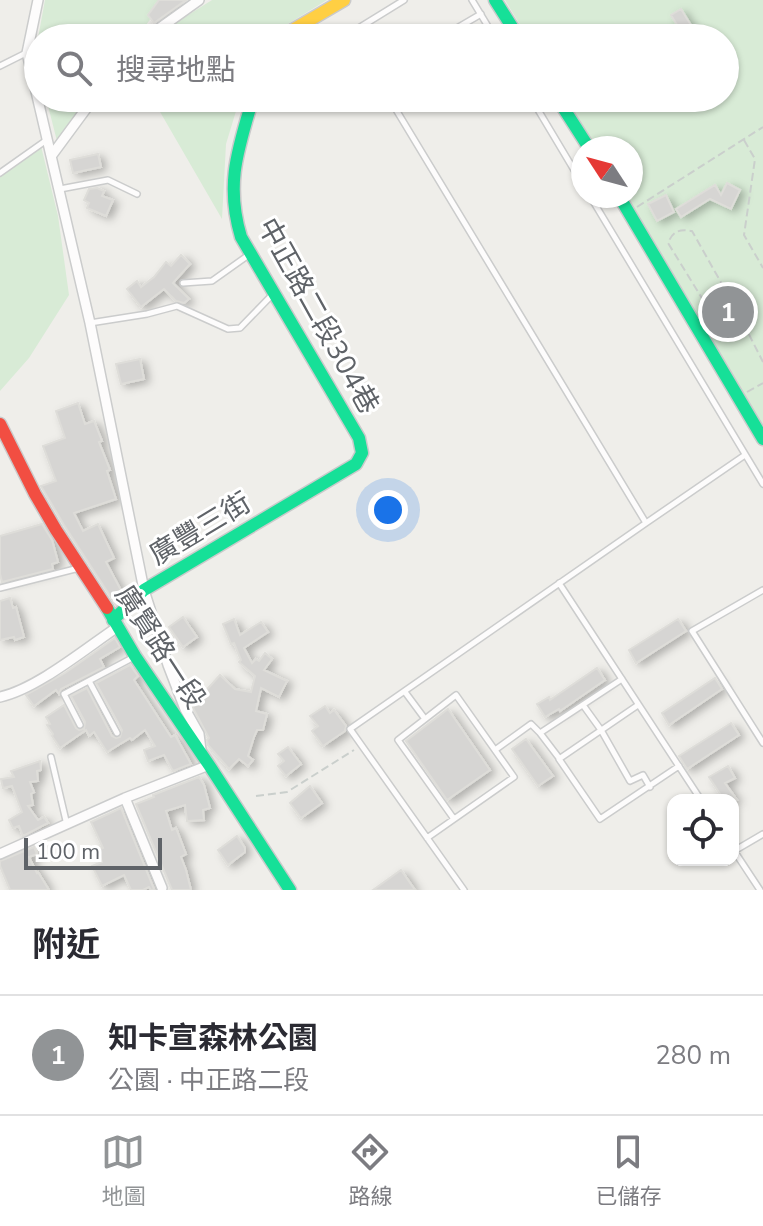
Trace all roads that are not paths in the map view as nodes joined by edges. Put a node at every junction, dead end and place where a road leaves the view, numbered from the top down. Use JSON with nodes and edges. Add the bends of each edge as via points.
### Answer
{"nodes":[{"id":1,"x":38,"y":0,"type":"edge"},
{"id":2,"x":199,"y":0,"type":"edge"},
{"id":3,"x":344,"y":0,"type":"edge"},
{"id":4,"x":404,"y":0,"type":"edge"},
{"id":5,"x":472,"y":0,"type":"edge"},
{"id":6,"x":495,"y":0,"type":"edge"},
{"id":7,"x":481,"y":14,"type":"junction"},
{"id":8,"x":33,"y":24,"type":"edge"},
{"id":9,"x":166,"y":24,"type":"edge"},
{"id":10,"x":303,"y":24,"type":"edge"},
{"id":11,"x":365,"y":24,"type":"edge"},
{"id":12,"x":464,"y":24,"type":"edge"},
{"id":13,"x":487,"y":24,"type":"edge"},
{"id":14,"x":510,"y":24,"type":"edge"},
{"id":15,"x":24,"y":54,"type":"edge"},
{"id":16,"x":0,"y":66,"type":"edge"},
{"id":17,"x":42,"y":112,"type":"edge"},
{"id":18,"x":84,"y":112,"type":"edge"},
{"id":19,"x":249,"y":112,"type":"edge"},
{"id":20,"x":397,"y":112,"type":"edge"},
{"id":21,"x":539,"y":112,"type":"edge"},
{"id":22,"x":566,"y":112,"type":"edge"},
{"id":23,"x":581,"y":136,"type":"edge"},
{"id":24,"x":48,"y":138,"type":"junction"},
{"id":25,"x":52,"y":155,"type":"junction"},
{"id":26,"x":571,"y":165,"type":"edge"},
{"id":27,"x":0,"y":173,"type":"edge"},
{"id":28,"x":60,"y":189,"type":"junction"},
{"id":29,"x":137,"y":194,"type":"dead end"},
{"id":30,"x":597,"y":208,"type":"edge"},
{"id":31,"x":627,"y":208,"type":"edge"},
{"id":32,"x":251,"y":253,"type":"junction"},
{"id":33,"x":183,"y":283,"type":"dead end"},
{"id":34,"x":274,"y":293,"type":"junction"},
{"id":35,"x":90,"y":323,"type":"junction"},
{"id":36,"x":0,"y":424,"type":"edge"},
{"id":37,"x":763,"y":439,"type":"edge"},
{"id":38,"x":745,"y":455,"type":"junction"},
{"id":39,"x":763,"y":484,"type":"edge"},
{"id":40,"x":275,"y":513,"type":"joint"},
{"id":41,"x":646,"y":523,"type":"junction"},
{"id":42,"x":80,"y":568,"type":"junction"},
{"id":43,"x":559,"y":583,"type":"junction"},
{"id":44,"x":0,"y":588,"type":"edge"},
{"id":45,"x":144,"y":590,"type":"junction"},
{"id":46,"x":763,"y":590,"type":"edge"},
{"id":47,"x":116,"y":623,"type":"junction"},
{"id":48,"x":135,"y":656,"type":"junction"},
{"id":49,"x":622,"y":679,"type":"junction"},
{"id":50,"x":89,"y":681,"type":"junction"},
{"id":51,"x":405,"y":692,"type":"junction"},
{"id":52,"x":0,"y":697,"type":"edge"},
{"id":53,"x":583,"y":705,"type":"junction"},
{"id":54,"x":638,"y":705,"type":"junction"},
{"id":55,"x":425,"y":719,"type":"junction"},
{"id":56,"x":80,"y":725,"type":"dead end"},
{"id":57,"x":601,"y":730,"type":"junction"},
{"id":58,"x":117,"y":733,"type":"dead end"},
{"id":59,"x":540,"y":733,"type":"junction"},
{"id":60,"x":763,"y":743,"type":"edge"},
{"id":61,"x":495,"y":750,"type":"junction"},
{"id":62,"x":51,"y":757,"type":"dead end"},
{"id":63,"x":206,"y":759,"type":"junction"},
{"id":64,"x":559,"y":759,"type":"junction"},
{"id":65,"x":679,"y":766,"type":"junction"},
{"id":66,"x":650,"y":787,"type":"junction"},
{"id":67,"x":697,"y":794,"type":"edge"},
{"id":68,"x":125,"y":798,"type":"junction"},
{"id":69,"x":454,"y":819,"type":"junction"},
{"id":70,"x":67,"y":825,"type":"junction"},
{"id":71,"x":763,"y":834,"type":"edge"},
{"id":72,"x":427,"y":838,"type":"junction"},
{"id":73,"x":739,"y":847,"type":"edge"},
{"id":74,"x":0,"y":854,"type":"edge"},
{"id":75,"x":739,"y":859,"type":"edge"},
{"id":76,"x":162,"y":888,"type":"dead end"},
{"id":77,"x":290,"y":890,"type":"edge"},
{"id":78,"x":464,"y":890,"type":"edge"},
{"id":79,"x":760,"y":890,"type":"edge"}],
"edges":[{"from":1,"to":8,"type":"street"},
{"from":2,"to":9,"type":"street"},
{"from":3,"to":10,"type":"street"},
{"from":4,"to":11,"type":"lane"},
{"from":5,"to":7,"type":"lane"},
{"from":6,"to":14,"type":"street"},
{"from":7,"to":12,"type":"lane"},
{"from":7,"to":13,"type":"lane"},
{"from":15,"to":16,"type":"lane"},
{"from":17,"to":24,"type":"street"},
{"from":18,"to":25,"type":"street"},
{"from":19,"to":32,"type":"street","name":"中正路二段304巷","via":[[237,152],[234,214]]},
{"from":20,"to":41,"type":"lane"},
{"from":21,"to":26,"type":"lane"},
{"from":22,"to":23,"type":"street"},
{"from":24,"to":25,"type":"street"},
{"from":24,"to":27,"type":"lane"},
{"from":25,"to":28,"type":"street"},
{"from":28,"to":29,"type":"lane","via":[[108,180]]},
{"from":28,"to":35,"type":"street"},
{"from":30,"to":38,"type":"lane"},
{"from":31,"to":37,"type":"street"},
{"from":32,"to":33,"type":"lane","via":[[212,281]]},
{"from":32,"to":34,"type":"street","name":"中正路二段304巷"},
{"from":34,"to":35,"type":"lane","via":[[240,328],[228,329],[177,306]]},
{"from":34,"to":40,"type":"street","name":"中正路二段304巷","via":[[359,438],[362,453],[356,464]]},
{"from":35,"to":45,"type":"street"},
{"from":36,"to":42,"type":"street","name":"廣賢路一段"},
{"from":38,"to":39,"type":"lane"},
{"from":38,"to":41,"type":"lane"},
{"from":40,"to":45,"type":"street","name":"廣豐三街"},
{"from":41,"to":43,"type":"lane"},
{"from":42,"to":44,"type":"lane"},
{"from":42,"to":47,"type":"street","name":"廣賢路一段"},
{"from":43,"to":49,"type":"lane"},
{"from":43,"to":51,"type":"lane"},
{"from":45,"to":47,"type":"street","name":"廣豐三街"},
{"from":45,"to":63,"type":"street"},
{"from":46,"to":60,"type":"lane","via":[[692,631]]},
{"from":47,"to":48,"type":"street","name":"廣賢路一段"},
{"from":47,"to":52,"type":"street","name":"廣豐三街","via":[[29,686]]},
{"from":48,"to":50,"type":"lane"},
{"from":48,"to":63,"type":"street","name":"廣賢路一段"},
{"from":49,"to":53,"type":"lane"},
{"from":49,"to":54,"type":"lane"},
{"from":50,"to":56,"type":"lane","via":[[64,694]]},
{"from":50,"to":58,"type":"lane"},
{"from":51,"to":55,"type":"lane"},
{"from":51,"to":72,"type":"lane","via":[[350,729]]},
{"from":53,"to":57,"type":"lane"},
{"from":53,"to":59,"type":"lane"},
{"from":54,"to":57,"type":"lane"},
{"from":54,"to":65,"type":"lane"},
{"from":55,"to":61,"type":"lane","via":[[456,695]]},
{"from":55,"to":69,"type":"lane","via":[[398,740]]},
{"from":57,"to":64,"type":"lane"},
{"from":57,"to":66,"type":"lane","via":[[630,781],[643,775]]},
{"from":59,"to":61,"type":"lane","via":[[531,724]]},
{"from":59,"to":64,"type":"lane"},
{"from":61,"to":69,"type":"lane","via":[[514,777]]},
{"from":62,"to":70,"type":"lane"},
{"from":63,"to":68,"type":"street"},
{"from":63,"to":77,"type":"street","name":"廣賢路一段"},
{"from":64,"to":66,"type":"lane","via":[[600,819]]},
{"from":65,"to":66,"type":"lane"},
{"from":65,"to":67,"type":"lane"},
{"from":68,"to":70,"type":"street"},
{"from":68,"to":76,"type":"street"},
{"from":69,"to":72,"type":"lane"},
{"from":70,"to":74,"type":"street"},
{"from":71,"to":73,"type":"lane"},
{"from":72,"to":78,"type":"lane"},
{"from":75,"to":79,"type":"lane"}]}
